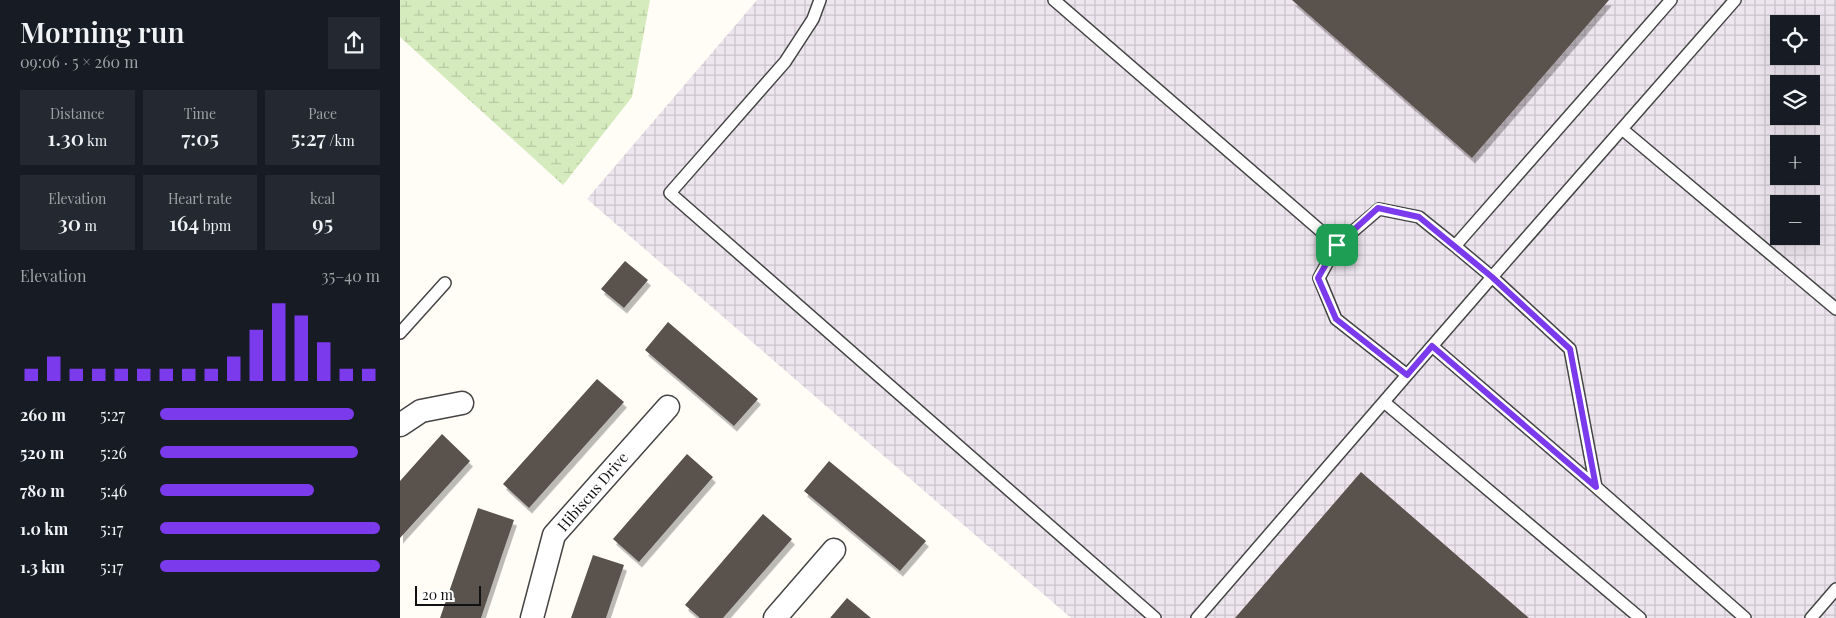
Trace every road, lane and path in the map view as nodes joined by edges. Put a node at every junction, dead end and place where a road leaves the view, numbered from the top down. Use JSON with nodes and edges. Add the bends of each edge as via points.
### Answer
{"nodes":[{"id":1,"x":820,"y":0,"type":"edge"},
{"id":2,"x":1054,"y":0,"type":"edge"},
{"id":3,"x":1671,"y":0,"type":"edge"},
{"id":4,"x":1735,"y":0,"type":"edge"},
{"id":5,"x":1622,"y":129,"type":"junction"},
{"id":6,"x":1337,"y":245,"type":"junction"},
{"id":7,"x":1455,"y":246,"type":"junction"},
{"id":8,"x":1492,"y":277,"type":"junction"},
{"id":9,"x":445,"y":283,"type":"dead end"},
{"id":10,"x":1836,"y":309,"type":"edge"},
{"id":11,"x":400,"y":333,"type":"edge"},
{"id":12,"x":1432,"y":346,"type":"junction"},
{"id":13,"x":1407,"y":375,"type":"junction"},
{"id":14,"x":1384,"y":402,"type":"junction"},
{"id":15,"x":462,"y":403,"type":"dead end"},
{"id":16,"x":668,"y":407,"type":"dead end"},
{"id":17,"x":400,"y":425,"type":"edge"},
{"id":18,"x":1596,"y":487,"type":"junction"},
{"id":19,"x":834,"y":550,"type":"dead end"},
{"id":20,"x":1836,"y":589,"type":"edge"},
{"id":21,"x":532,"y":618,"type":"edge"},
{"id":22,"x":775,"y":618,"type":"edge"},
{"id":23,"x":1155,"y":618,"type":"edge"},
{"id":24,"x":1197,"y":618,"type":"edge"},
{"id":25,"x":1640,"y":618,"type":"edge"},
{"id":26,"x":1745,"y":618,"type":"edge"},
{"id":27,"x":1811,"y":618,"type":"edge"}],
"edges":[{"from":1,"to":23,"type":"lane","via":[[813,19],[786,62],[670,193]]},
{"from":2,"to":6,"type":"lane"},
{"from":3,"to":7,"type":"lane"},
{"from":4,"to":5,"type":"lane"},
{"from":5,"to":8,"type":"lane"},
{"from":5,"to":10,"type":"lane"},
{"from":6,"to":7,"type":"lane","via":[[1378,208],[1419,217]]},
{"from":6,"to":13,"type":"lane","via":[[1318,278],[1336,319]]},
{"from":7,"to":8,"type":"lane"},
{"from":8,"to":12,"type":"lane"},
{"from":8,"to":18,"type":"lane","via":[[1570,349]]},
{"from":9,"to":11,"type":"lane"},
{"from":12,"to":13,"type":"lane"},
{"from":12,"to":18,"type":"lane"},
{"from":13,"to":14,"type":"lane"},
{"from":14,"to":24,"type":"lane"},
{"from":14,"to":25,"type":"lane"},
{"from":15,"to":17,"type":"street","via":[[421,411]]},
{"from":16,"to":21,"type":"street","name":"Hibiscus Drive","via":[[554,535]]},
{"from":18,"to":26,"type":"lane"},
{"from":19,"to":22,"type":"street"},
{"from":20,"to":27,"type":"lane"}]}
